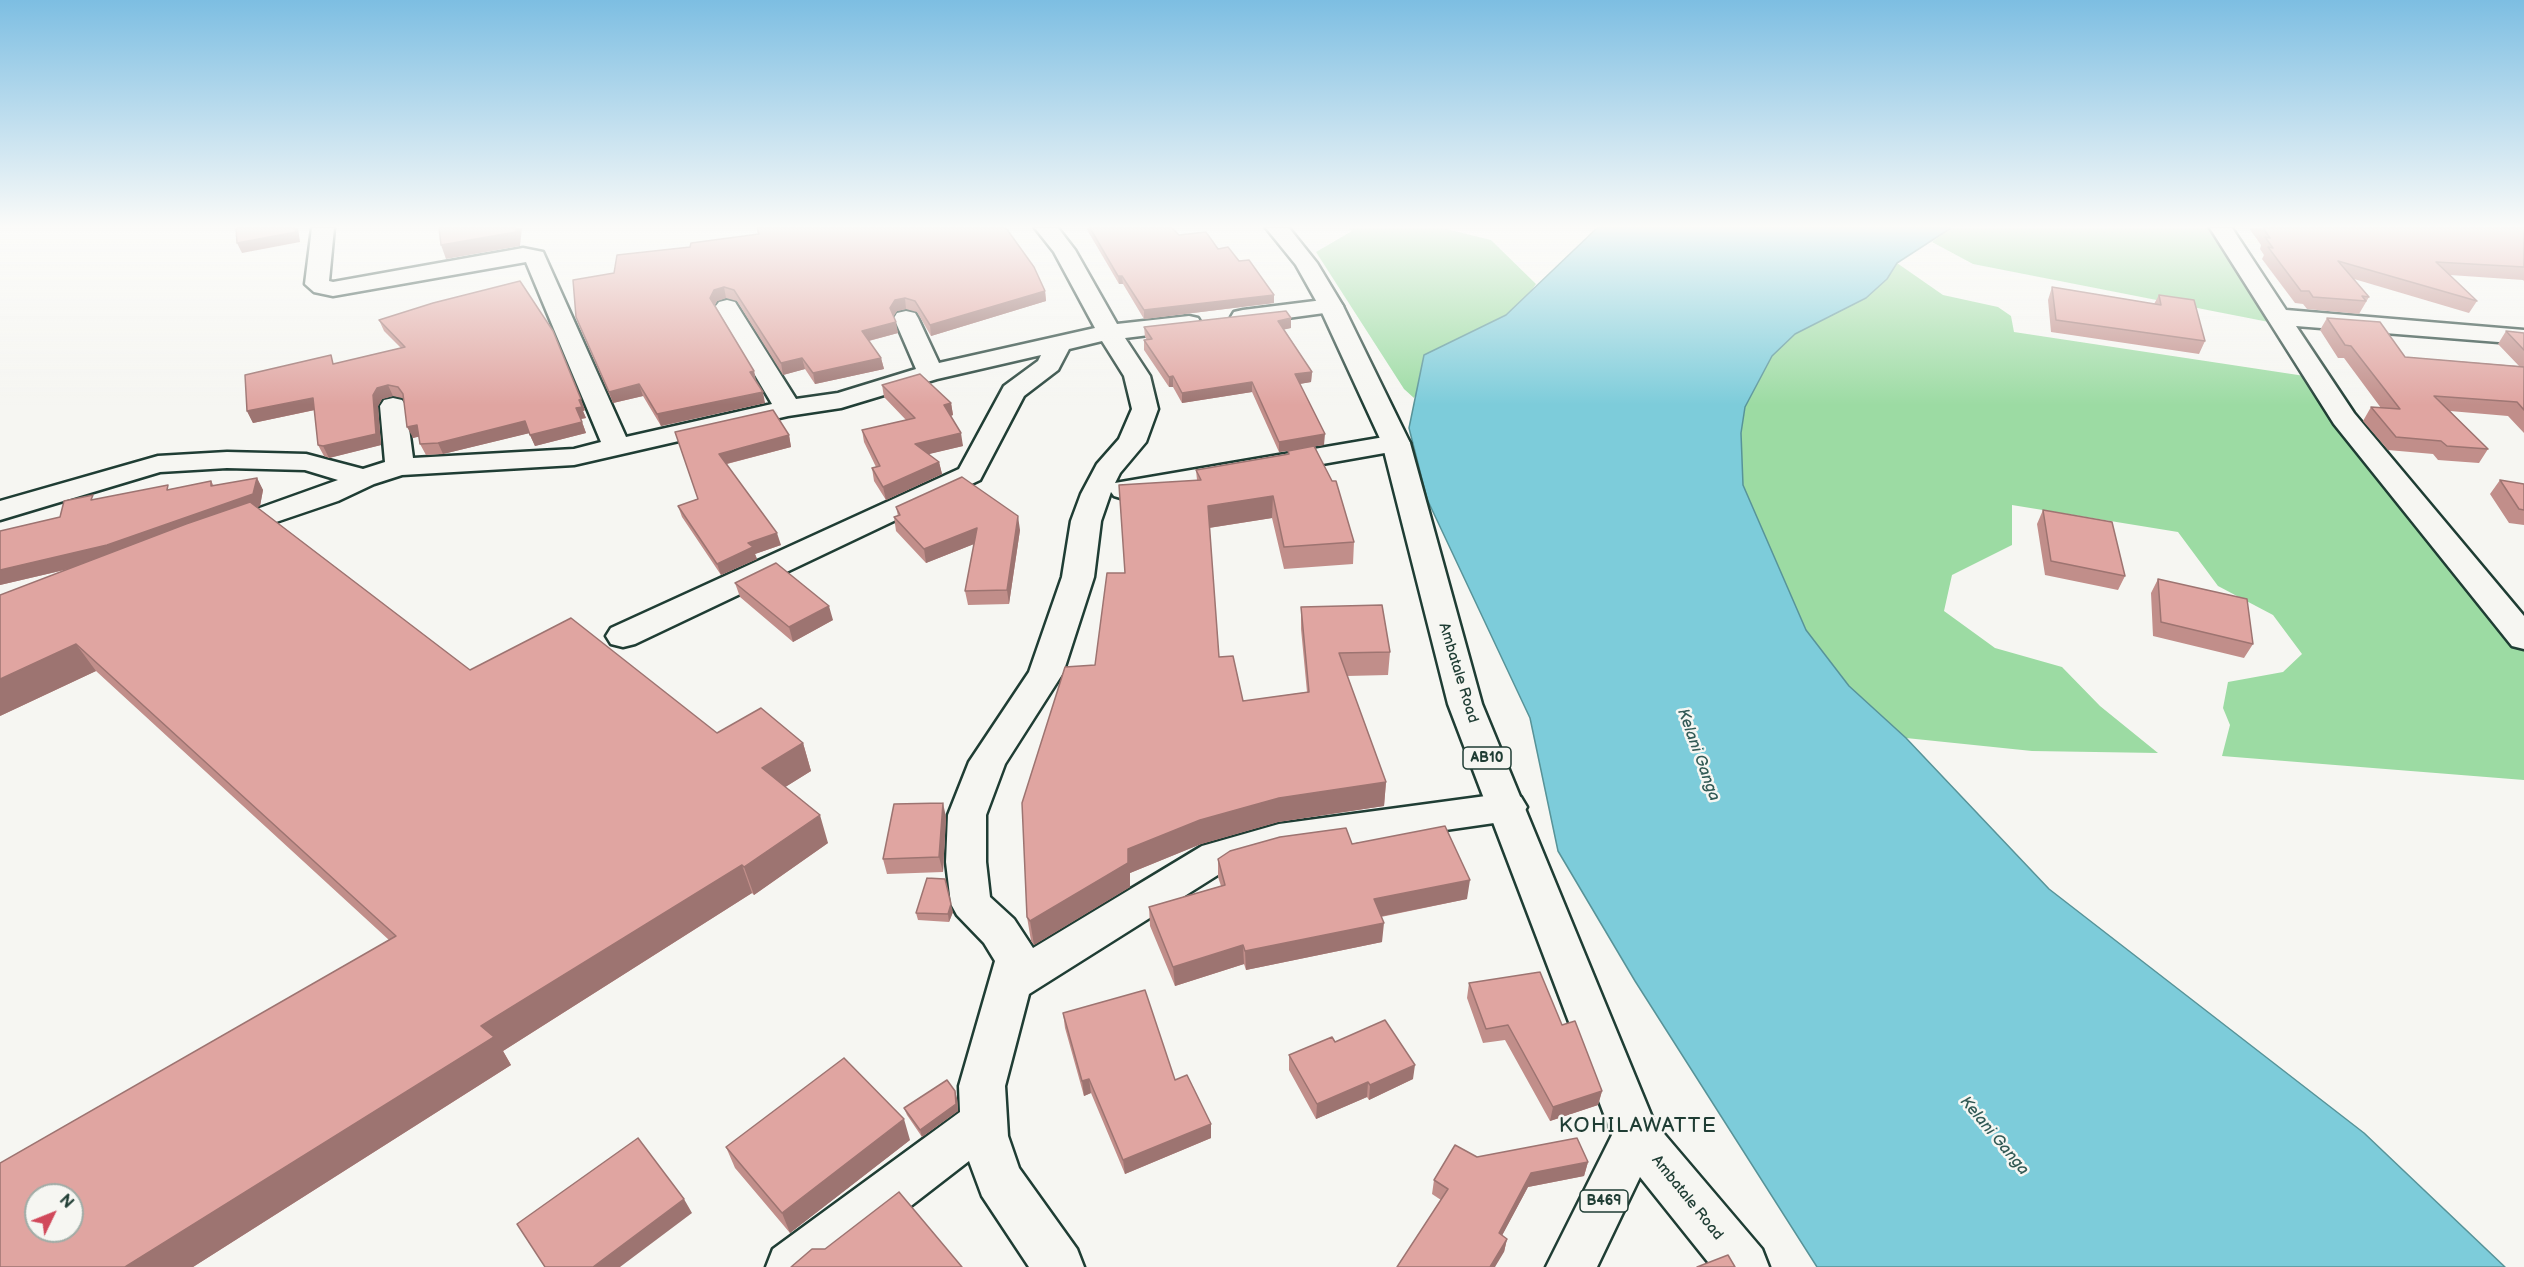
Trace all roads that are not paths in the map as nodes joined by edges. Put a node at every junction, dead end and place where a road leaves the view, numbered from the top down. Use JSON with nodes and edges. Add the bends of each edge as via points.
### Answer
{"nodes":[{"id":1,"x":323,"y":287,"type":"edge"},
{"id":2,"x":343,"y":287,"type":"edge"},
{"id":3,"x":548,"y":287,"type":"edge"},
{"id":4,"x":1084,"y":287,"type":"edge"},
{"id":5,"x":1320,"y":287,"type":"edge"},
{"id":6,"x":2260,"y":287,"type":"edge"},
{"id":7,"x":1331,"y":306,"type":"junction"},
{"id":8,"x":727,"y":307,"type":"dead end"},
{"id":9,"x":2279,"y":317,"type":"junction"},
{"id":10,"x":906,"y":318,"type":"dead end"},
{"id":11,"x":1108,"y":332,"type":"junction"},
{"id":12,"x":2524,"y":337,"type":"edge"},
{"id":13,"x":1058,"y":345,"type":"junction"},
{"id":14,"x":930,"y":373,"type":"junction"},
{"id":15,"x":393,"y":406,"type":"dead end"},
{"id":16,"x":788,"y":408,"type":"junction"},
{"id":17,"x":1396,"y":443,"type":"junction"},
{"id":18,"x":617,"y":447,"type":"junction"},
{"id":19,"x":400,"y":467,"type":"junction"},
{"id":20,"x":364,"y":478,"type":"junction"},
{"id":21,"x":1096,"y":494,"type":"junction"},
{"id":22,"x":0,"y":511,"type":"edge"},
{"id":23,"x":201,"y":538,"type":"edge"},
{"id":24,"x":623,"y":636,"type":"dead end"},
{"id":25,"x":2524,"y":638,"type":"edge"},
{"id":26,"x":1508,"y":807,"type":"junction"},
{"id":27,"x":1013,"y":982,"type":"junction"},
{"id":28,"x":982,"y":1123,"type":"junction"},
{"id":29,"x":1636,"y":1136,"type":"junction"},
{"id":30,"x":792,"y":1267,"type":"edge"},
{"id":31,"x":1059,"y":1267,"type":"edge"},
{"id":32,"x":1571,"y":1267,"type":"edge"},
{"id":33,"x":1744,"y":1267,"type":"edge"}],
"edges":[{"from":1,"to":2,"type":"street"},
{"from":3,"to":18,"type":"street"},
{"from":4,"to":11,"type":"street"},
{"from":5,"to":7,"type":"street","name":"Ambatale Road","number":"AB10"},
{"from":6,"to":9,"type":"street"},
{"from":7,"to":11,"type":"street"},
{"from":7,"to":17,"type":"street","name":"Ambatale Road","number":"AB10"},
{"from":8,"to":16,"type":"street"},
{"from":9,"to":12,"type":"street"},
{"from":9,"to":25,"type":"street","via":[[2344,418]]},
{"from":10,"to":14,"type":"street"},
{"from":11,"to":13,"type":"street"},
{"from":11,"to":21,"type":"street","via":[[1137,376],[1145,409],[1132,442],[1107,470]]},
{"from":13,"to":14,"type":"street"},
{"from":13,"to":24,"type":"street","via":[[1049,365],[1013,392],[970,474]]},
{"from":14,"to":16,"type":"street","via":[[841,400]]},
{"from":15,"to":19,"type":"street"},
{"from":16,"to":18,"type":"street"},
{"from":17,"to":21,"type":"street"},
{"from":17,"to":26,"type":"street","name":"Ambatale Road","number":"AB10","via":[[1465,704]]},
{"from":18,"to":19,"type":"street","via":[[574,457]]},
{"from":19,"to":20,"type":"street"},
{"from":20,"to":22,"type":"street","via":[[306,462],[227,460],[158,464]]},
{"from":20,"to":23,"type":"street","via":[[327,495]]},
{"from":21,"to":27,"type":"street","via":[[1086,521],[1078,577],[1046,674],[987,762],[967,814],[966,862],[971,904],[999,931],[1017,959]]},
{"from":26,"to":27,"type":"street","via":[[1279,839],[1216,857]]},
{"from":26,"to":29,"type":"street","name":"Ambatale Road","number":"AB10"},
{"from":27,"to":28,"type":"street","via":[[982,1086]]},
{"from":28,"to":30,"type":"street"},
{"from":28,"to":31,"type":"street","via":[[999,1180]]},
{"from":29,"to":32,"type":"street","number":"B469"},
{"from":29,"to":33,"type":"street","name":"Ambatale Road","number":"AB10"}]}
